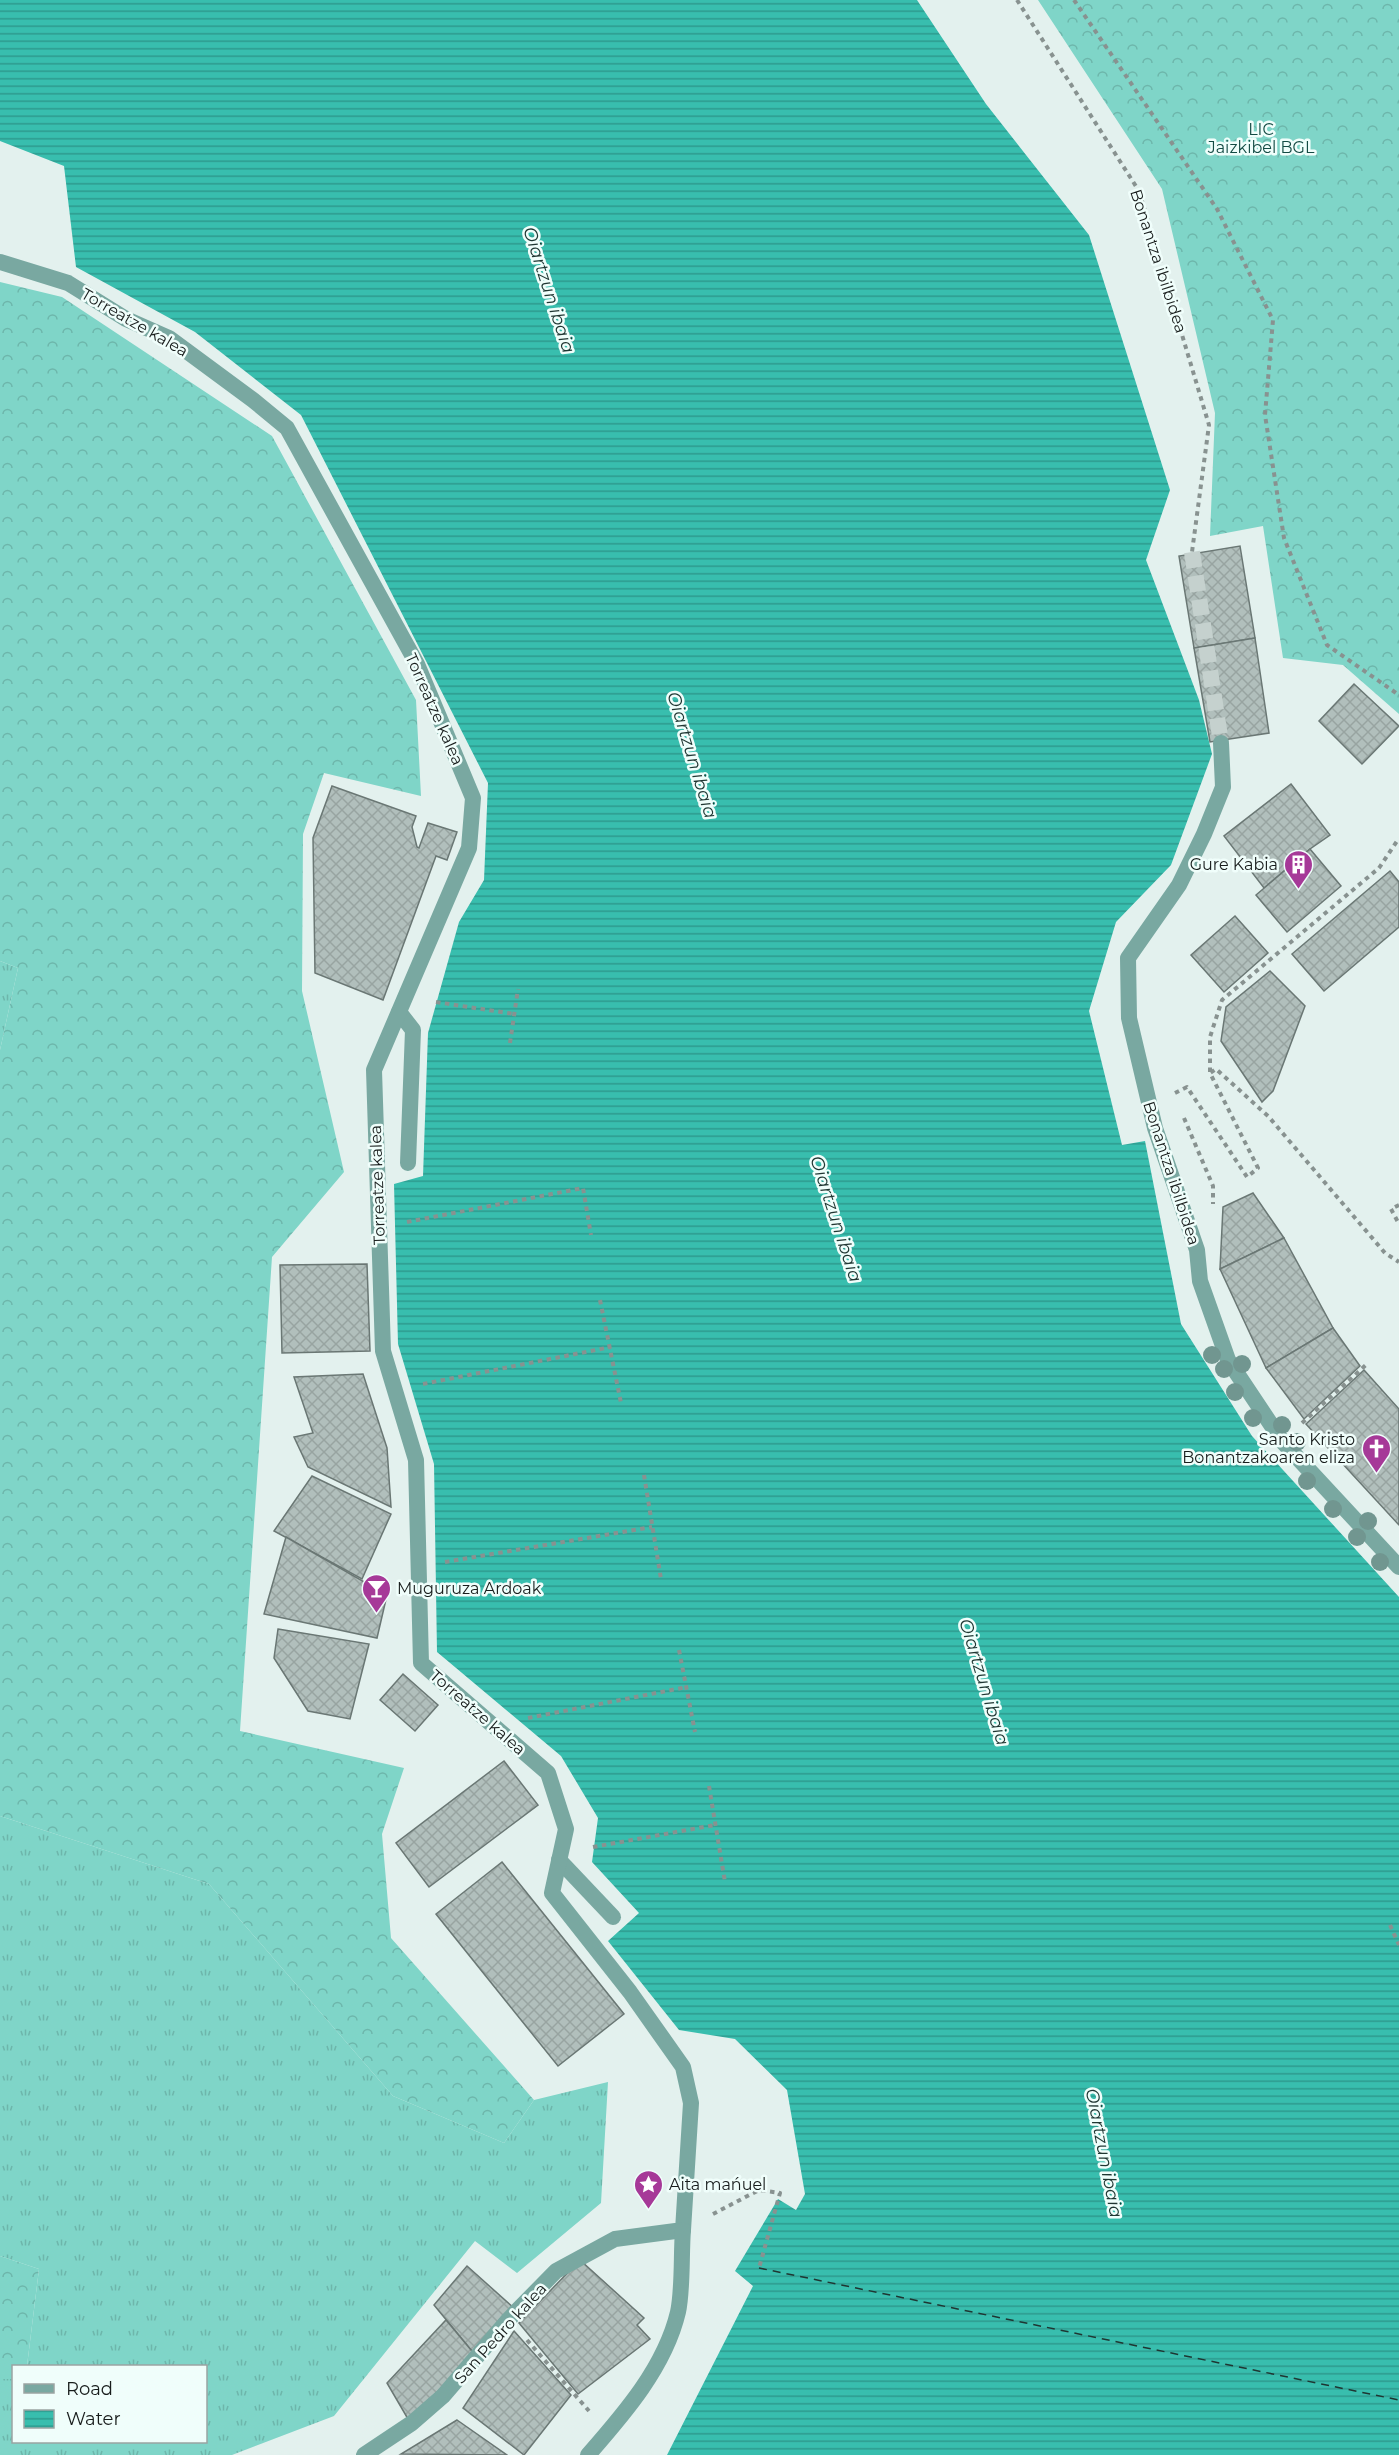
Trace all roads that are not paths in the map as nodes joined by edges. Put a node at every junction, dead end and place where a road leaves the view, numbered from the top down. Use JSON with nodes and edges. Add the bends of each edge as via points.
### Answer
{"nodes":[{"id":1,"x":0,"y":262,"type":"edge"},
{"id":2,"x":1221,"y":743,"type":"tunnel mouth"},
{"id":3,"x":399,"y":1012,"type":"junction"},
{"id":4,"x":408,"y":1163,"type":"dead end"},
{"id":5,"x":1399,"y":1566,"type":"edge"},
{"id":6,"x":559,"y":1860,"type":"junction"},
{"id":7,"x":613,"y":1917,"type":"dead end"},
{"id":8,"x":683,"y":2230,"type":"junction"},
{"id":9,"x":364,"y":2455,"type":"edge"},
{"id":10,"x":588,"y":2455,"type":"edge"}],
"edges":[{"from":1,"to":3,"type":"street","name":"Torreatze kalea","via":[[68,283],[126,319],[169,338],[287,428],[417,664],[473,798],[469,848]]},
{"from":2,"to":5,"type":"street","name":"Bonantza ibilbidea","via":[[1223,787],[1204,834],[1179,885],[1128,958],[1129,1018],[1155,1128],[1197,1250],[1200,1281],[1228,1360],[1282,1442]]},
{"from":3,"to":4,"type":"street","via":[[413,1030]]},
{"from":3,"to":6,"type":"street","name":"Torreatze kalea","via":[[374,1070],[378,1227],[383,1351],[416,1460],[421,1663],[548,1773],[566,1829]]},
{"from":6,"to":7,"type":"street"},
{"from":6,"to":8,"type":"street","name":"Torreatze kalea","via":[[552,1893],[683,2067],[691,2103]]},
{"from":8,"to":9,"type":"street","name":"San Pedro kalea","via":[[615,2239],[556,2271],[443,2396],[412,2423]]},
{"from":8,"to":10,"type":"street","name":"Torreatze kalea","via":[[678,2312],[659,2363]]}]}
